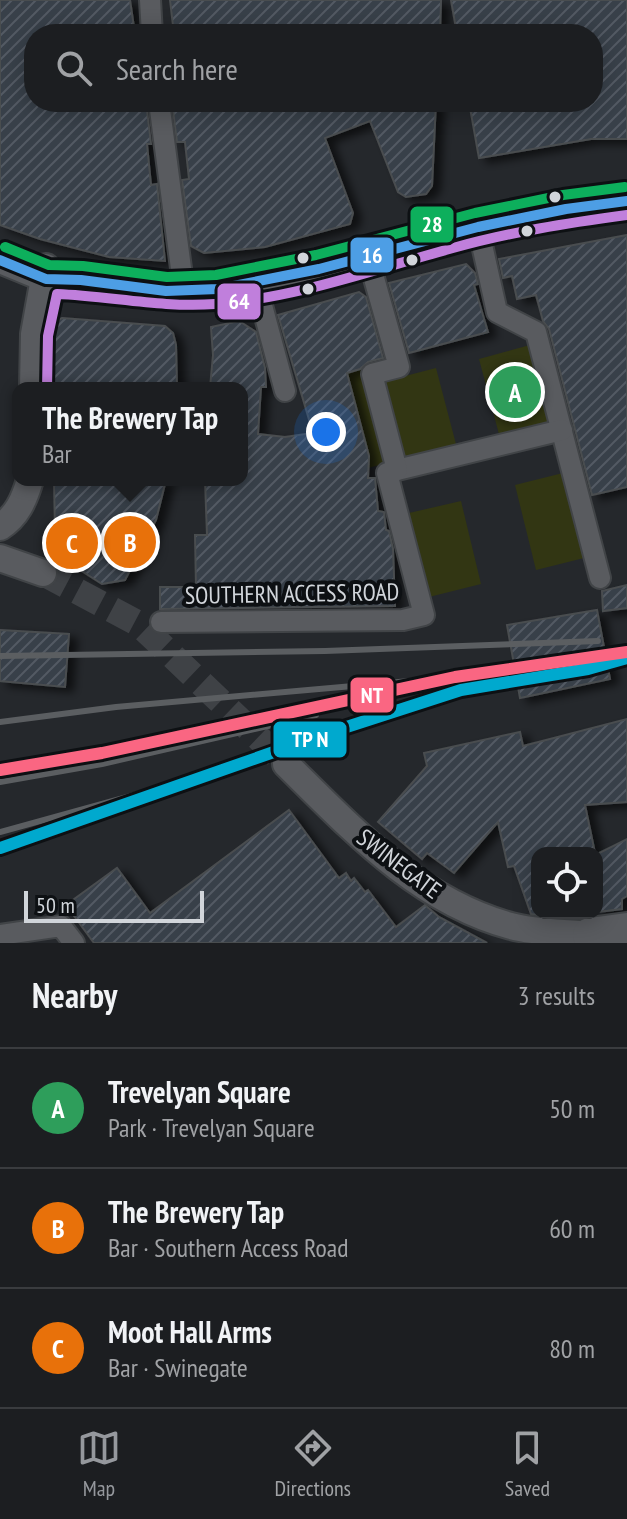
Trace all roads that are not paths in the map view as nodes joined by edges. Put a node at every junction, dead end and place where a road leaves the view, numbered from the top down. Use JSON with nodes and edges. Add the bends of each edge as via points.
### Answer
{"nodes":[{"id":1,"x":150,"y":0,"type":"edge"},
{"id":2,"x":151,"y":24,"type":"edge"},
{"id":3,"x":160,"y":112,"type":"edge"},
{"id":4,"x":627,"y":201,"type":"edge"},
{"id":5,"x":478,"y":227,"type":"junction"},
{"id":6,"x":368,"y":257,"type":"junction"},
{"id":7,"x":5,"y":261,"type":"edge"},
{"id":8,"x":46,"y":273,"type":"junction"},
{"id":9,"x":256,"y":283,"type":"junction"},
{"id":10,"x":184,"y":291,"type":"junction"},
{"id":11,"x":33,"y":382,"type":"edge"},
{"id":12,"x":285,"y":391,"type":"dead end"},
{"id":13,"x":562,"y":430,"type":"junction"},
{"id":14,"x":397,"y":470,"type":"junction"},
{"id":15,"x":28,"y":486,"type":"edge"},
{"id":16,"x":0,"y":527,"type":"edge"},
{"id":17,"x":0,"y":558,"type":"edge"},
{"id":18,"x":43,"y":573,"type":"tunnel mouth"},
{"id":19,"x":600,"y":578,"type":"dead end"},
{"id":20,"x":161,"y":622,"type":"dead end"},
{"id":21,"x":286,"y":764,"type":"tunnel mouth"},
{"id":22,"x":627,"y":930,"type":"edge"},
{"id":23,"x":0,"y":935,"type":"edge"},
{"id":24,"x":590,"y":939,"type":"edge"},
{"id":25,"x":74,"y":943,"type":"edge"}],
"edges":[{"from":1,"to":2,"type":"street"},
{"from":3,"to":10,"type":"street"},
{"from":4,"to":5,"type":"street"},
{"from":5,"to":6,"type":"street"},
{"from":5,"to":13,"type":"street","via":[[497,312],[536,332]]},
{"from":6,"to":9,"type":"street"},
{"from":6,"to":14,"type":"street","via":[[399,367],[372,374]]},
{"from":7,"to":8,"type":"street"},
{"from":8,"to":10,"type":"street"},
{"from":8,"to":11,"type":"street","via":[[34,334]]},
{"from":9,"to":10,"type":"street"},
{"from":9,"to":12,"type":"street"},
{"from":13,"to":14,"type":"street"},
{"from":13,"to":19,"type":"street"},
{"from":14,"to":20,"type":"street","name":"SOUTHERN ACCESS ROAD","via":[[387,473],[424,615],[366,621]]},
{"from":15,"to":16,"type":"street","via":[[24,501]]},
{"from":17,"to":18,"type":"street"},
{"from":21,"to":24,"type":"street","name":"SWINEGATE","via":[[347,825],[429,891],[514,927]]},
{"from":22,"to":24,"type":"street","name":"SWINEGATE"},
{"from":23,"to":25,"type":"street","via":[[61,926]]}]}
